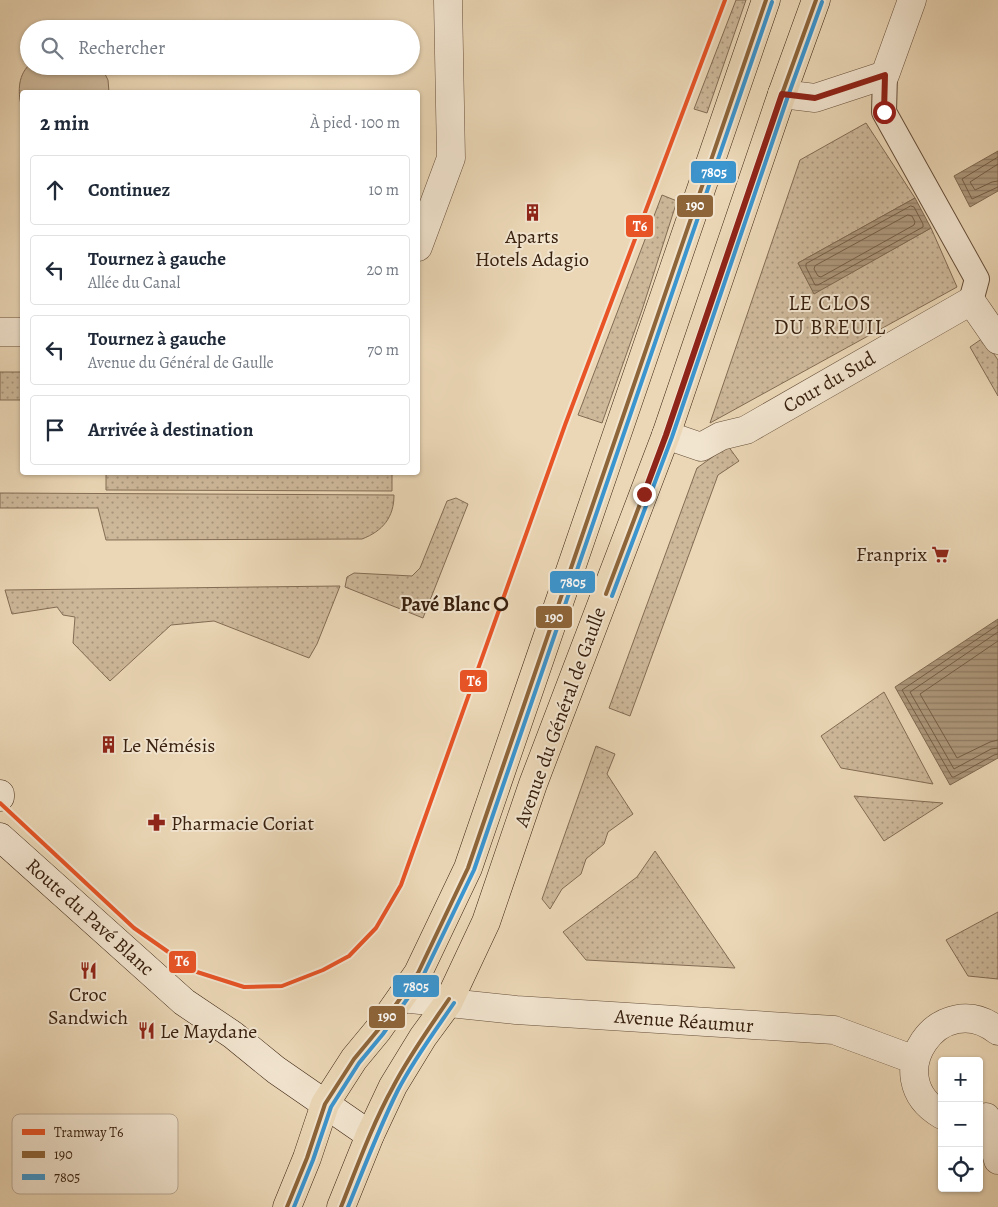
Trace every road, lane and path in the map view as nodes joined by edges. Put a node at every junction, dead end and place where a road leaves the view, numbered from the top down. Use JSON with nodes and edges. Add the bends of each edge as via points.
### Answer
{"nodes":[{"id":1,"x":448,"y":0,"type":"edge"},
{"id":2,"x":766,"y":0,"type":"edge"},
{"id":3,"x":816,"y":0,"type":"edge"},
{"id":4,"x":912,"y":0,"type":"edge"},
{"id":5,"x":885,"y":75,"type":"junction"},
{"id":6,"x":782,"y":94,"type":"junction"},
{"id":7,"x":420,"y":242,"type":"edge"},
{"id":8,"x":972,"y":301,"type":"junction"},
{"id":9,"x":0,"y":332,"type":"edge"},
{"id":10,"x":20,"y":332,"type":"edge"},
{"id":11,"x":998,"y":340,"type":"edge"},
{"id":12,"x":666,"y":435,"type":"junction"},
{"id":13,"x":0,"y":837,"type":"edge"},
{"id":14,"x":401,"y":998,"type":"junction"},
{"id":15,"x":448,"y":1003,"type":"junction"},
{"id":16,"x":998,"y":1031,"type":"edge"},
{"id":17,"x":915,"y":1060,"type":"junction"},
{"id":18,"x":325,"y":1104,"type":"junction"},
{"id":19,"x":938,"y":1112,"type":"edge"},
{"id":20,"x":988,"y":1115,"type":"edge"},
{"id":21,"x":370,"y":1135,"type":"junction"},
{"id":22,"x":998,"y":1160,"type":"edge"},
{"id":23,"x":288,"y":1207,"type":"edge"},
{"id":24,"x":341,"y":1207,"type":"edge"}],
"edges":[{"from":1,"to":7,"type":"street","via":[[451,158]]},
{"from":2,"to":14,"type":"main road","name":"Avenue du Général de Gaulle","via":[[468,868],[418,973]]},
{"from":3,"to":6,"type":"main road","name":"Avenue du Général de Gaulle"},
{"from":4,"to":5,"type":"street"},
{"from":5,"to":6,"type":"street","via":[[815,98]]},
{"from":5,"to":8,"type":"street","via":[[884,112],[977,279]]},
{"from":6,"to":12,"type":"main road","name":"Avenue du Général de Gaulle"},
{"from":8,"to":11,"type":"street"},
{"from":8,"to":12,"type":"street","name":"Cour du Sud","via":[[746,430],[722,436],[701,447]]},
{"from":9,"to":10,"type":"street"},
{"from":12,"to":15,"type":"main road","name":"Avenue du Général de Gaulle","via":[[533,784],[486,922]]},
{"from":13,"to":18,"type":"street","name":"Route du Pavé Blanc","via":[[184,1002]]},
{"from":14,"to":15,"type":"street","name":"Avenue Réaumur"},
{"from":14,"to":18,"type":"main road","name":"Avenue du Général de Gaulle","via":[[354,1059]]},
{"from":15,"to":17,"type":"street","name":"Avenue Réaumur","via":[[834,1030]]},
{"from":15,"to":21,"type":"main road","name":"Avenue du Général de Gaulle","via":[[393,1086]]},
{"from":16,"to":17,"type":"street","via":[[976,1019],[944,1023],[930,1032],[920,1045]]},
{"from":17,"to":19,"type":"street","via":[[919,1092]]},
{"from":18,"to":21,"type":"street"},
{"from":18,"to":23,"type":"main road","name":"Avenue du Général de Gaulle"},
{"from":20,"to":22,"type":"street"},
{"from":21,"to":24,"type":"main road","name":"Avenue du Général de Gaulle"}]}
